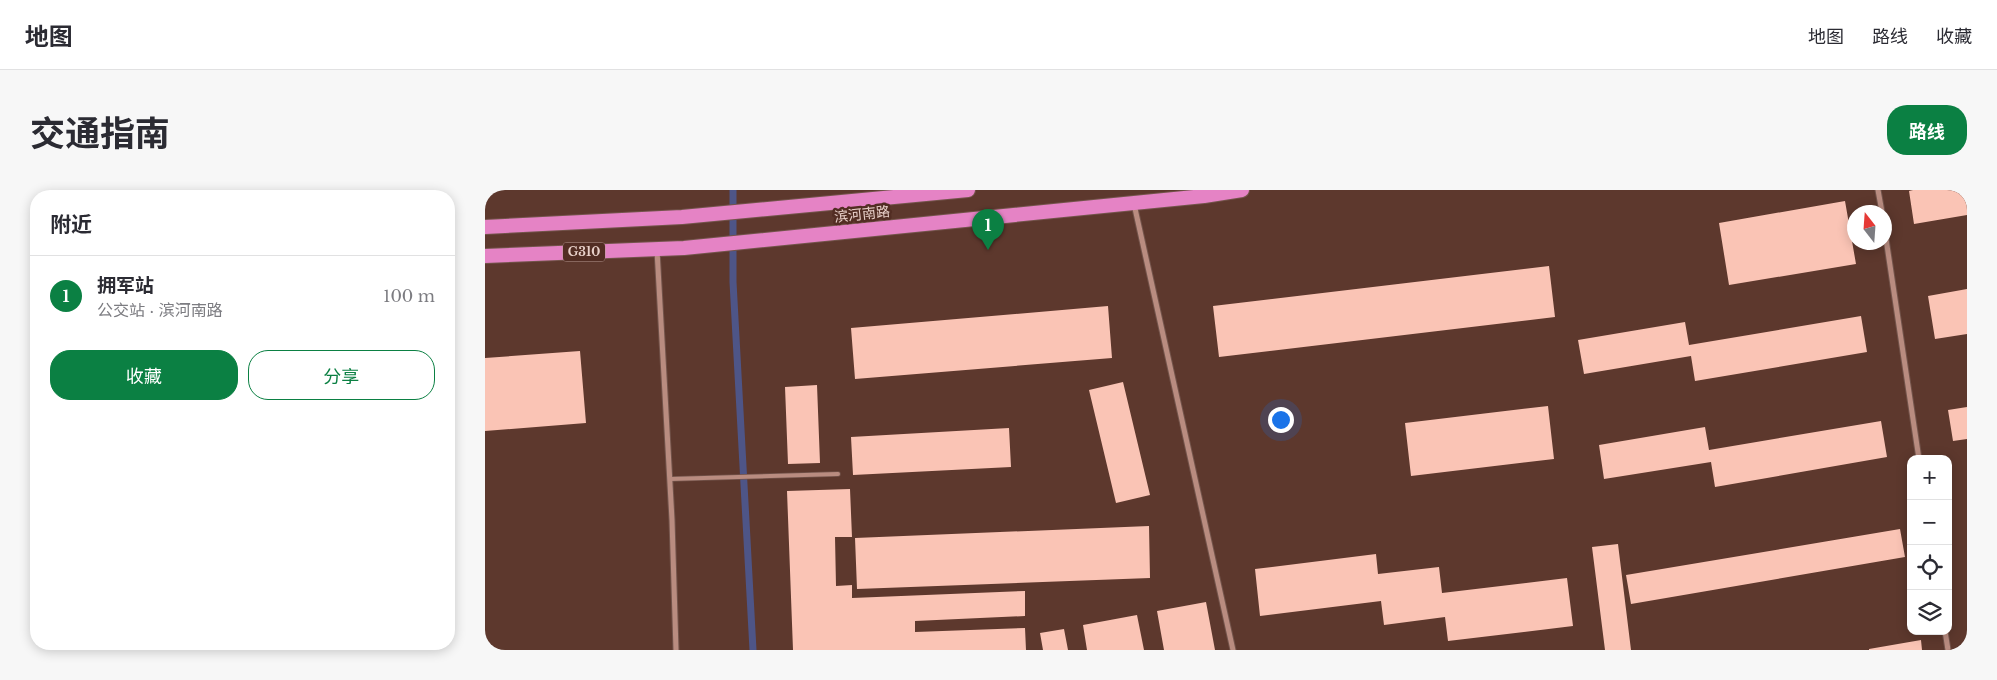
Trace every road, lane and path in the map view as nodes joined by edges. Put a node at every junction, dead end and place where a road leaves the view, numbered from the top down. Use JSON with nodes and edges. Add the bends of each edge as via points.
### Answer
{"nodes":[{"id":1,"x":968,"y":190,"type":"edge"},
{"id":2,"x":1242,"y":190,"type":"edge"},
{"id":3,"x":1878,"y":190,"type":"edge"},
{"id":4,"x":1133,"y":203,"type":"junction"},
{"id":5,"x":1880,"y":205,"type":"edge"},
{"id":6,"x":485,"y":226,"type":"edge"},
{"id":7,"x":657,"y":249,"type":"junction"},
{"id":8,"x":1888,"y":250,"type":"edge"},
{"id":9,"x":485,"y":256,"type":"edge"},
{"id":10,"x":1918,"y":455,"type":"edge"},
{"id":11,"x":838,"y":474,"type":"dead end"},
{"id":12,"x":670,"y":479,"type":"junction"},
{"id":13,"x":1946,"y":635,"type":"edge"},
{"id":14,"x":676,"y":650,"type":"edge"},
{"id":15,"x":1233,"y":650,"type":"edge"},
{"id":16,"x":1948,"y":650,"type":"edge"}],
"edges":[{"from":1,"to":6,"type":"highway","name":"滨河南路","number":"G310","via":[[682,217]]},
{"from":2,"to":4,"type":"highway","name":"滨河南路","number":"G310"},
{"from":3,"to":5,"type":"street"},
{"from":4,"to":7,"type":"highway","name":"滨河南路","number":"G310"},
{"from":4,"to":15,"type":"street"},
{"from":7,"to":9,"type":"highway","name":"滨河南路","number":"G310"},
{"from":7,"to":12,"type":"street"},
{"from":8,"to":10,"type":"street"},
{"from":11,"to":12,"type":"lane"},
{"from":12,"to":14,"type":"street"},
{"from":13,"to":16,"type":"street"}]}
